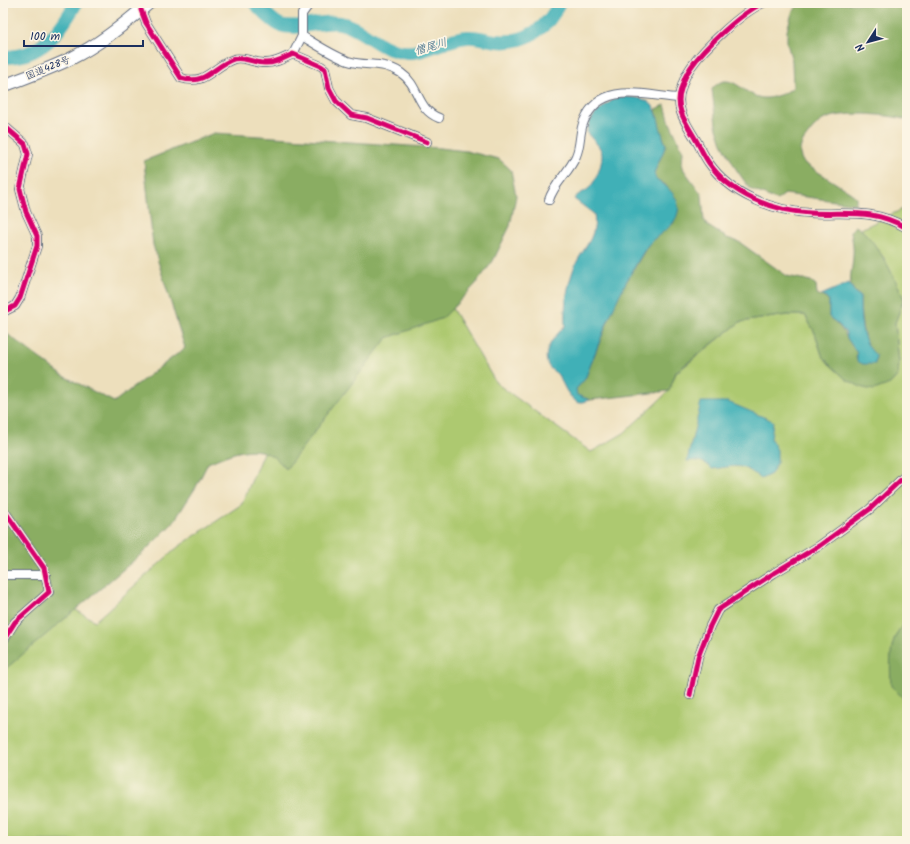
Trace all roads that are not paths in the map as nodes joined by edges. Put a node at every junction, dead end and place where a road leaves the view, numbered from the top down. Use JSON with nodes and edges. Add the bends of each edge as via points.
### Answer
{"nodes":[{"id":1,"x":310,"y":3,"type":"edge"},
{"id":2,"x":763,"y":3,"type":"edge"},
{"id":3,"x":145,"y":6,"type":"edge"},
{"id":4,"x":302,"y":36,"type":"junction"},
{"id":5,"x":293,"y":54,"type":"junction"},
{"id":6,"x":3,"y":86,"type":"edge"},
{"id":7,"x":679,"y":98,"type":"junction"},
{"id":8,"x":439,"y":118,"type":"dead end"},
{"id":9,"x":3,"y":125,"type":"edge"},
{"id":10,"x":427,"y":142,"type":"dead end"},
{"id":11,"x":549,"y":200,"type":"dead end"},
{"id":12,"x":907,"y":228,"type":"edge"},
{"id":13,"x":3,"y":312,"type":"edge"},
{"id":14,"x":907,"y":474,"type":"edge"},
{"id":15,"x":3,"y":509,"type":"edge"},
{"id":16,"x":3,"y":575,"type":"edge"},
{"id":17,"x":46,"y":575,"type":"junction"},
{"id":18,"x":3,"y":641,"type":"edge"},
{"id":19,"x":690,"y":695,"type":"dead end"}],
"edges":[{"from":1,"to":4,"type":"street","via":[[302,14]]},
{"from":2,"to":7,"type":"street","via":[[748,11],[699,57],[685,78]]},
{"from":3,"to":5,"type":"street","via":[[146,23],[176,72],[187,80],[202,79],[233,59],[266,64]]},
{"from":3,"to":6,"type":"highway","name":"国道428号","via":[[105,39],[77,55]]},
{"from":4,"to":5,"type":"street"},
{"from":4,"to":8,"type":"street","via":[[348,61],[382,64],[402,73],[411,81],[425,110]]},
{"from":5,"to":10,"type":"street","via":[[325,69],[329,88],[336,101],[351,115],[367,118]]},
{"from":7,"to":11,"type":"street","via":[[639,92],[623,93],[610,96],[595,106],[584,120],[577,155],[554,186]]},
{"from":7,"to":12,"type":"street","via":[[681,114],[710,164],[729,184],[742,193],[786,209],[809,213],[858,213],[881,216]]},
{"from":9,"to":13,"type":"street","via":[[25,144],[28,154],[20,189],[26,212],[37,236],[20,298],[15,306]]},
{"from":14,"to":19,"type":"street","via":[[870,509],[819,546],[718,610],[698,657]]},
{"from":15,"to":17,"type":"street","via":[[44,568]]},
{"from":16,"to":17,"type":"street"},
{"from":17,"to":18,"type":"street","via":[[49,592],[14,622]]}]}
